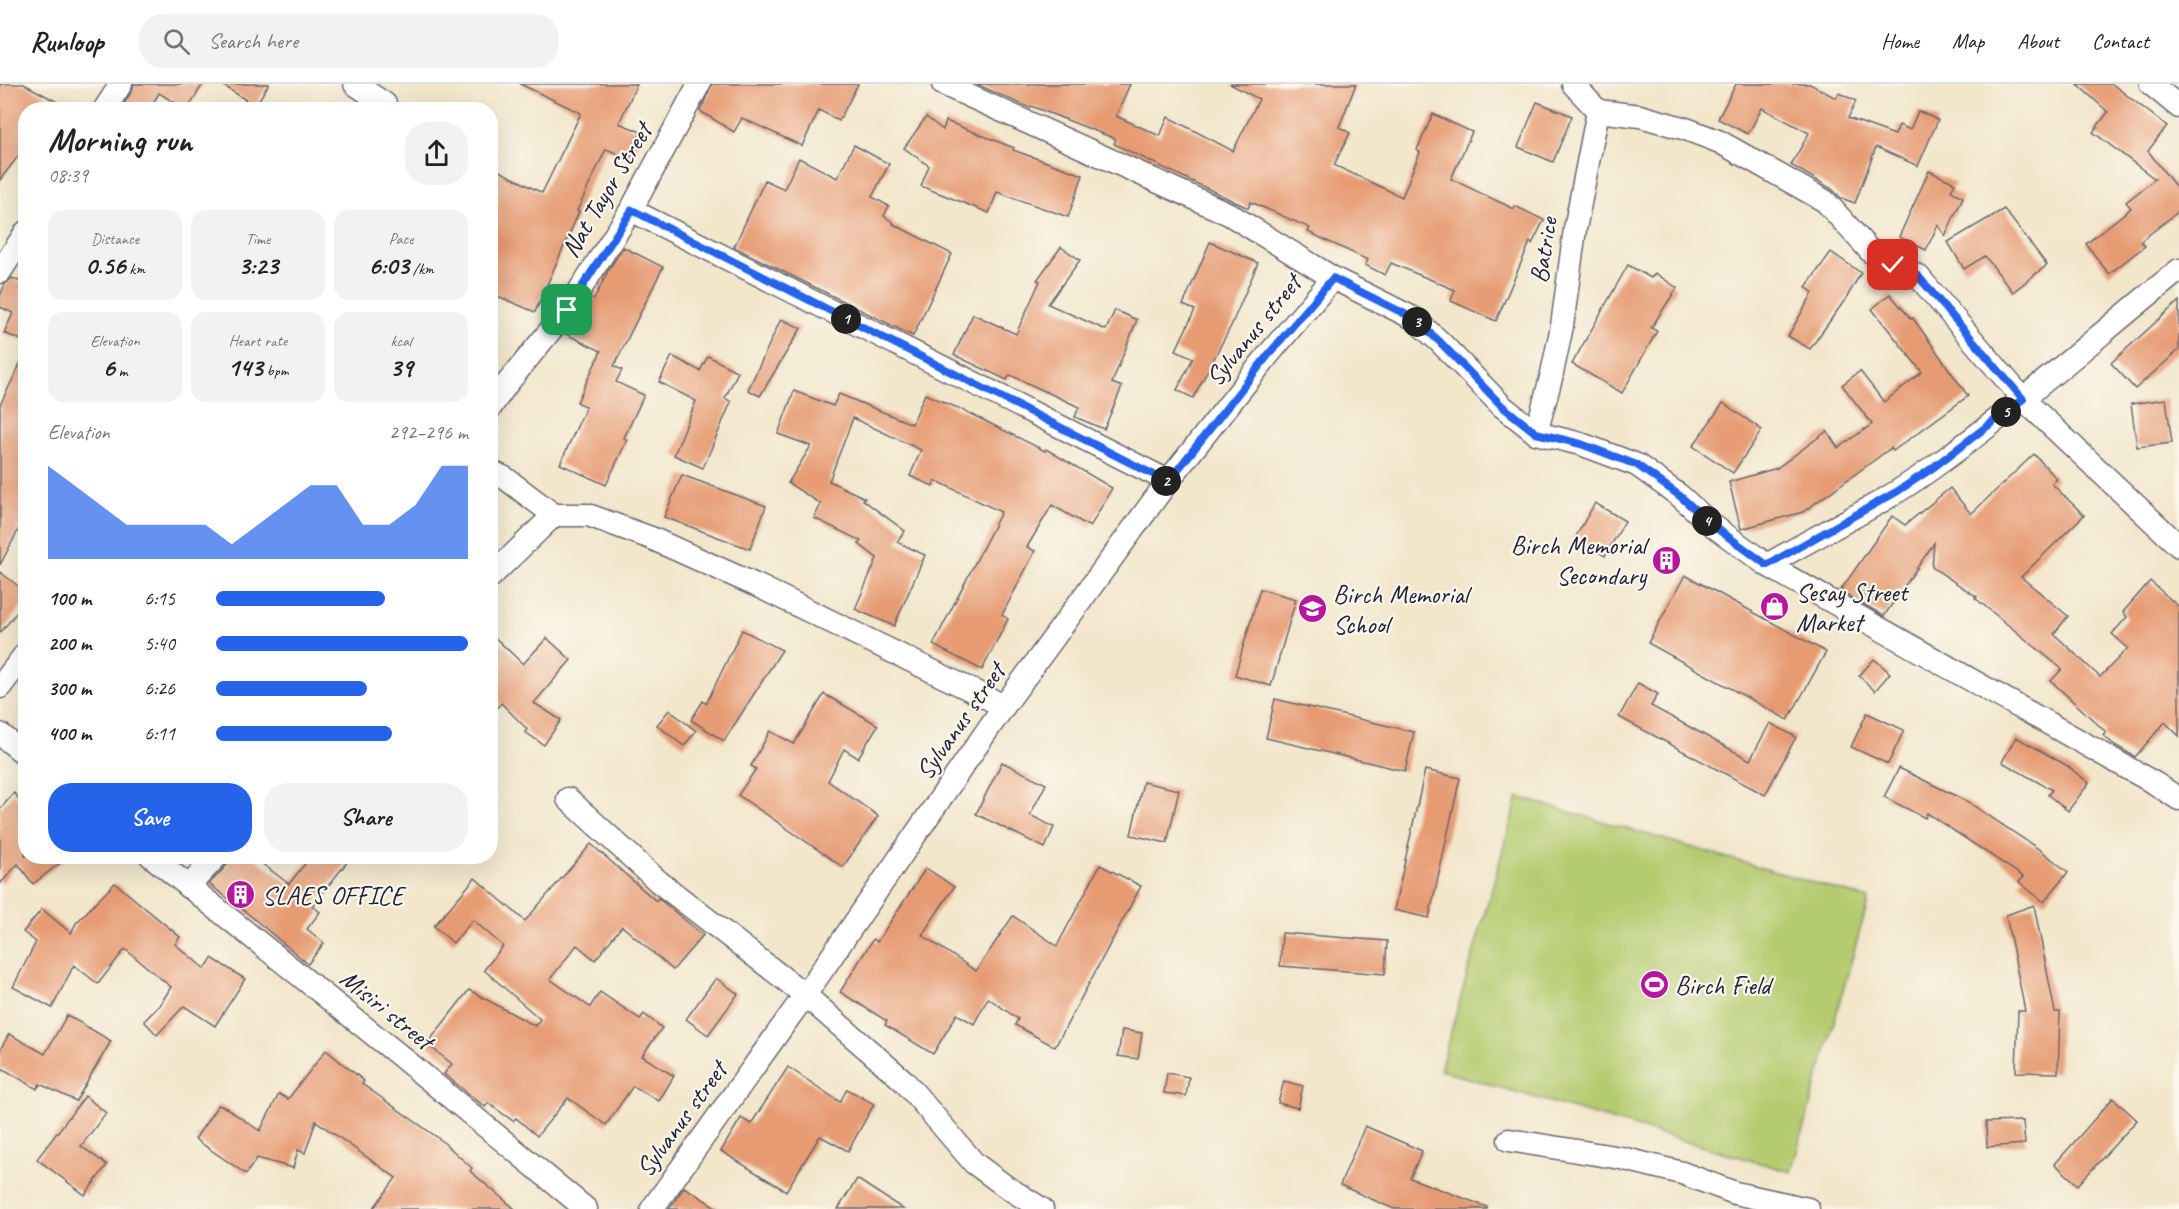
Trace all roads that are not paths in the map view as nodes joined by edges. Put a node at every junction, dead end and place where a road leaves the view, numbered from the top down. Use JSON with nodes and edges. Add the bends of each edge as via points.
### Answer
{"nodes":[{"id":1,"x":121,"y":84,"type":"edge"},
{"id":2,"x":355,"y":84,"type":"edge"},
{"id":3,"x":699,"y":84,"type":"edge"},
{"id":4,"x":944,"y":84,"type":"edge"},
{"id":5,"x":1573,"y":84,"type":"edge"},
{"id":6,"x":2151,"y":84,"type":"edge"},
{"id":7,"x":109,"y":102,"type":"edge"},
{"id":8,"x":382,"y":102,"type":"edge"},
{"id":9,"x":2179,"y":106,"type":"edge"},
{"id":10,"x":1598,"y":111,"type":"junction"},
{"id":11,"x":632,"y":210,"type":"junction"},
{"id":12,"x":17,"y":243,"type":"edge"},
{"id":13,"x":2179,"y":270,"type":"edge"},
{"id":14,"x":0,"y":272,"type":"edge"},
{"id":15,"x":1333,"y":278,"type":"junction"},
{"id":16,"x":498,"y":396,"type":"edge"},
{"id":17,"x":2023,"y":399,"type":"junction"},
{"id":18,"x":1536,"y":433,"type":"junction"},
{"id":19,"x":498,"y":475,"type":"edge"},
{"id":20,"x":1168,"y":482,"type":"junction"},
{"id":21,"x":554,"y":515,"type":"junction"},
{"id":22,"x":2179,"y":546,"type":"edge"},
{"id":23,"x":1767,"y":565,"type":"junction"},
{"id":24,"x":498,"y":569,"type":"edge"},
{"id":25,"x":18,"y":663,"type":"edge"},
{"id":26,"x":0,"y":687,"type":"edge"},
{"id":27,"x":1004,"y":706,"type":"junction"},
{"id":28,"x":0,"y":734,"type":"edge"},
{"id":29,"x":18,"y":749,"type":"edge"},
{"id":30,"x":568,"y":799,"type":"dead end"},
{"id":31,"x":2179,"y":799,"type":"edge"},
{"id":32,"x":161,"y":864,"type":"edge"},
{"id":33,"x":210,"y":864,"type":"edge"},
{"id":34,"x":188,"y":887,"type":"junction"},
{"id":35,"x":805,"y":995,"type":"junction"},
{"id":36,"x":1509,"y":1140,"type":"dead end"},
{"id":37,"x":586,"y":1209,"type":"edge"},
{"id":38,"x":652,"y":1209,"type":"edge"},
{"id":39,"x":1042,"y":1209,"type":"edge"},
{"id":40,"x":1808,"y":1209,"type":"edge"}],
"edges":[{"from":1,"to":7,"type":"street"},
{"from":2,"to":8,"type":"street"},
{"from":3,"to":11,"type":"street","name":"Nat Tayor Street"},
{"from":4,"to":15,"type":"street","via":[[1229,214]]},
{"from":5,"to":10,"type":"street"},
{"from":6,"to":9,"type":"street"},
{"from":10,"to":17,"type":"street","via":[[1640,116],[1720,142],[1825,201],[1871,252],[1918,276]]},
{"from":10,"to":18,"type":"street","name":"Batrice","via":[[1575,229],[1562,326]]},
{"from":11,"to":16,"type":"street","name":"Nat Tayor Street","via":[[567,310]]},
{"from":11,"to":20,"type":"street"},
{"from":12,"to":14,"type":"street"},
{"from":13,"to":17,"type":"street"},
{"from":15,"to":18,"type":"street","via":[[1413,318],[1502,406]]},
{"from":15,"to":20,"type":"street","name":"Sylvanus street"},
{"from":17,"to":22,"type":"street"},
{"from":17,"to":23,"type":"street","via":[[1898,491]]},
{"from":18,"to":23,"type":"street","via":[[1581,444],[1637,465]]},
{"from":19,"to":21,"type":"street"},
{"from":20,"to":27,"type":"street","name":"Sylvanus street"},
{"from":21,"to":24,"type":"street"},
{"from":21,"to":27,"type":"street","via":[[588,515],[651,538]]},
{"from":23,"to":31,"type":"street"},
{"from":25,"to":26,"type":"street"},
{"from":27,"to":35,"type":"street","name":"Sylvanus street"},
{"from":28,"to":29,"type":"street"},
{"from":30,"to":35,"type":"street","via":[[659,882]]},
{"from":32,"to":34,"type":"street","name":"Misiri street"},
{"from":33,"to":34,"type":"street"},
{"from":34,"to":37,"type":"street","name":"Misiri street"},
{"from":35,"to":38,"type":"street","name":"Sylvanus street"},
{"from":35,"to":39,"type":"street","via":[[904,1081],[974,1163]]},
{"from":36,"to":40,"type":"street","via":[[1621,1158],[1682,1173],[1735,1193]]}]}
